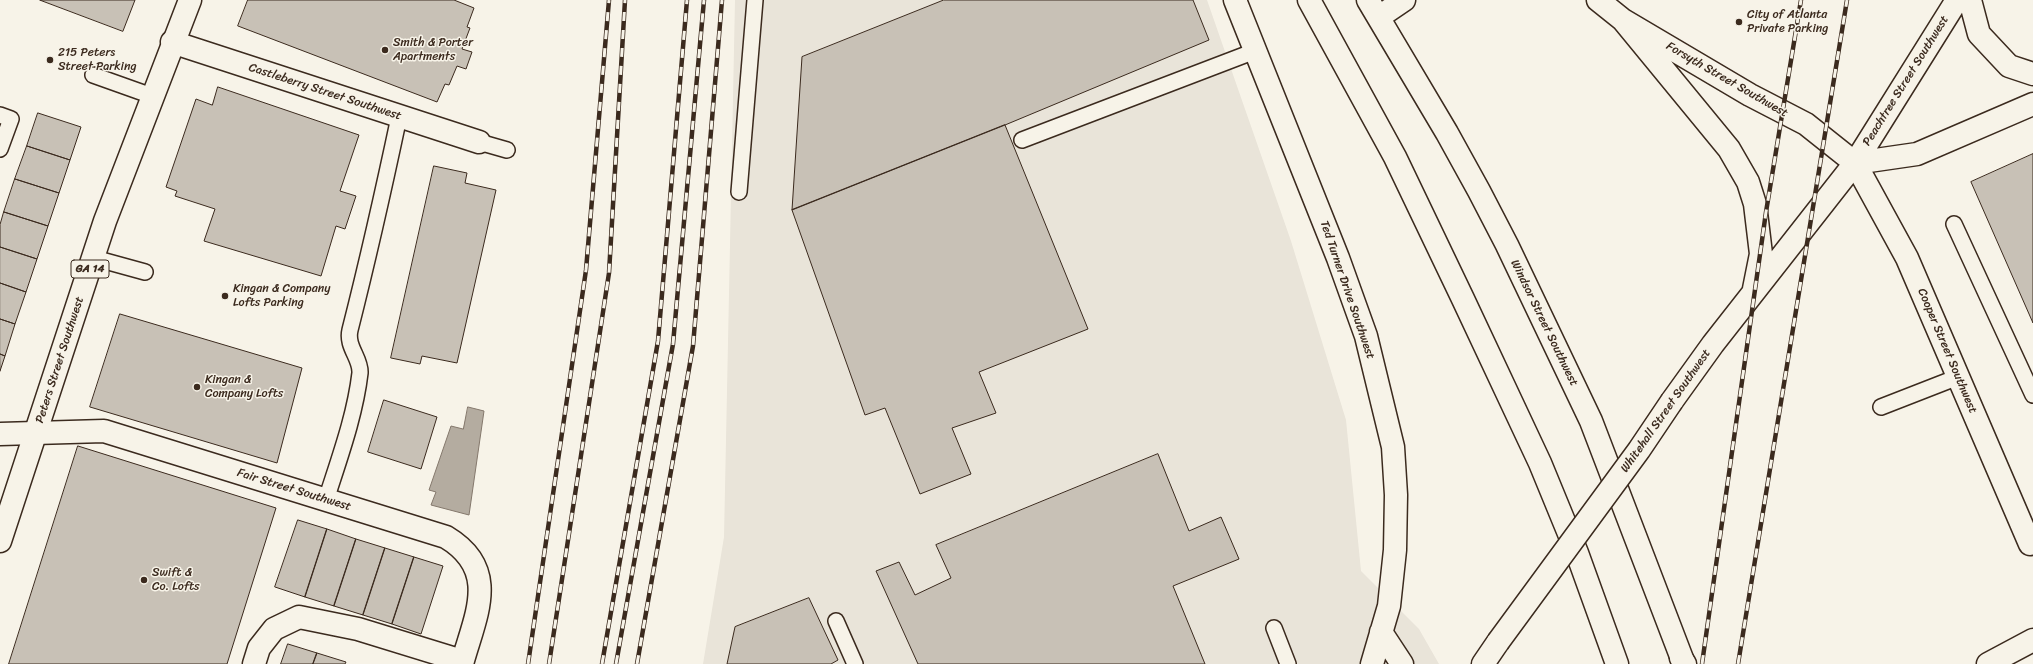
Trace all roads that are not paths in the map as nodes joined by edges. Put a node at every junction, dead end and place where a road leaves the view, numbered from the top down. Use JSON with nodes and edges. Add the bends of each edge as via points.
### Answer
{"nodes":[{"id":1,"x":190,"y":0,"type":"edge"},
{"id":2,"x":755,"y":0,"type":"edge"},
{"id":3,"x":1235,"y":0,"type":"edge"},
{"id":4,"x":1309,"y":0,"type":"edge"},
{"id":5,"x":1404,"y":0,"type":"edge"},
{"id":6,"x":1598,"y":0,"type":"edge"},
{"id":7,"x":1957,"y":0,"type":"edge"},
{"id":8,"x":1970,"y":0,"type":"edge"},
{"id":9,"x":1373,"y":9,"type":"edge"},
{"id":10,"x":1624,"y":20,"type":"junction"},
{"id":11,"x":172,"y":42,"type":"junction"},
{"id":12,"x":1254,"y":51,"type":"junction"},
{"id":13,"x":2033,"y":74,"type":"edge"},
{"id":14,"x":93,"y":75,"type":"dead end"},
{"id":15,"x":152,"y":96,"type":"junction"},
{"id":16,"x":2033,"y":104,"type":"edge"},
{"id":17,"x":0,"y":115,"type":"edge"},
{"id":18,"x":399,"y":117,"type":"junction"},
{"id":19,"x":1022,"y":140,"type":"dead end"},
{"id":20,"x":479,"y":142,"type":"joint"},
{"id":21,"x":0,"y":149,"type":"edge"},
{"id":22,"x":507,"y":150,"type":"dead end"},
{"id":23,"x":1855,"y":162,"type":"junction"},
{"id":24,"x":739,"y":192,"type":"dead end"},
{"id":25,"x":1954,"y":224,"type":"dead end"},
{"id":26,"x":94,"y":258,"type":"junction"},
{"id":27,"x":144,"y":272,"type":"dead end"},
{"id":28,"x":1752,"y":294,"type":"junction"},
{"id":29,"x":1958,"y":377,"type":"junction"},
{"id":30,"x":2033,"y":394,"type":"edge"},
{"id":31,"x":1881,"y":407,"type":"dead end"},
{"id":32,"x":35,"y":432,"type":"junction"},
{"id":33,"x":0,"y":434,"type":"edge"},
{"id":34,"x":326,"y":500,"type":"junction"},
{"id":35,"x":0,"y":541,"type":"edge"},
{"id":36,"x":2030,"y":544,"type":"dead end"},
{"id":37,"x":836,"y":621,"type":"dead end"},
{"id":38,"x":1274,"y":628,"type":"dead end"},
{"id":39,"x":1381,"y":632,"type":"junction"},
{"id":40,"x":2033,"y":640,"type":"edge"},
{"id":41,"x":462,"y":662,"type":"edge"},
{"id":42,"x":1683,"y":662,"type":"edge"},
{"id":43,"x":254,"y":664,"type":"edge"},
{"id":44,"x":855,"y":664,"type":"edge"},
{"id":45,"x":1288,"y":664,"type":"edge"},
{"id":46,"x":1372,"y":664,"type":"edge"},
{"id":47,"x":1402,"y":664,"type":"edge"},
{"id":48,"x":1483,"y":664,"type":"edge"},
{"id":49,"x":1617,"y":664,"type":"edge"},
{"id":50,"x":1988,"y":664,"type":"edge"}],
"edges":[{"from":1,"to":11,"type":"main road","name":"Peters Street Southwest","number":"GA 14"},
{"from":2,"to":24,"type":"lane"},
{"from":3,"to":12,"type":"main road","name":"Ted Turner Drive Southwest"},
{"from":4,"to":49,"type":"main road","via":[[1395,157],[1540,463]]},
{"from":5,"to":9,"type":"main road"},
{"from":6,"to":10,"type":"main road","name":"Forsyth Street Southwest"},
{"from":7,"to":23,"type":"main road","name":"Peachtree Street Southwest"},
{"from":8,"to":13,"type":"main road","via":[[1979,34],[2009,66]]},
{"from":9,"to":42,"type":"main road","name":"Windsor Street Southwest","via":[[1479,191],[1588,414]]},
{"from":10,"to":23,"type":"main road","name":"Forsyth Street Southwest","via":[[1750,95],[1806,124]]},
{"from":10,"to":28,"type":"main road","via":[[1730,149],[1748,182],[1755,204],[1761,254]]},
{"from":11,"to":15,"type":"main road","name":"Peters Street Southwest","number":"GA 14"},
{"from":11,"to":18,"type":"main road","name":"Castleberry Street Southwest"},
{"from":12,"to":19,"type":"lane"},
{"from":12,"to":39,"type":"main road","name":"Ted Turner Drive Southwest","via":[[1338,258],[1366,336],[1393,447],[1396,495],[1395,550],[1389,606]]},
{"from":14,"to":15,"type":"lane"},
{"from":15,"to":26,"type":"main road","name":"Peters Street Southwest","number":"GA 14","via":[[105,221]]},
{"from":16,"to":23,"type":"main road","via":[[1917,154]]},
{"from":17,"to":21,"type":"lane","via":[[11,119]]},
{"from":18,"to":20,"type":"main road","name":"Castleberry Street Southwest"},
{"from":18,"to":34,"type":"lane","via":[[368,260],[349,332],[350,344],[360,365],[355,398]]},
{"from":20,"to":22,"type":"lane"},
{"from":23,"to":28,"type":"main road","name":"Whitehall Street Southwest"},
{"from":23,"to":29,"type":"main road","name":"Cooper Street Southwest","via":[[1907,258]]},
{"from":25,"to":30,"type":"lane"},
{"from":26,"to":27,"type":"lane"},
{"from":26,"to":32,"type":"main road","name":"Peters Street Southwest","number":"GA 14"},
{"from":28,"to":48,"type":"main road","name":"Whitehall Street Southwest","bridge":true},
{"from":29,"to":31,"type":"lane"},
{"from":29,"to":36,"type":"main road","name":"Cooper Street Southwest"},
{"from":32,"to":33,"type":"main road","name":"Fair Street Southwest"},
{"from":32,"to":34,"type":"main road","name":"Fair Street Southwest","via":[[104,431]]},
{"from":32,"to":35,"type":"main road","name":"Peters Street Southwest","number":"GA 14"},
{"from":34,"to":41,"type":"main road","name":"Fair Street Southwest","via":[[446,537],[469,555],[480,585],[480,601]]},
{"from":37,"to":44,"type":"lane"},
{"from":38,"to":45,"type":"lane"},
{"from":39,"to":46,"type":"main road","name":"Ted Turner Drive Southwest"},
{"from":39,"to":47,"type":"main road"},
{"from":40,"to":50,"type":"main road"},
{"from":41,"to":43,"type":"main road","via":[[358,629],[299,618],[274,629],[259,648]]}]}
